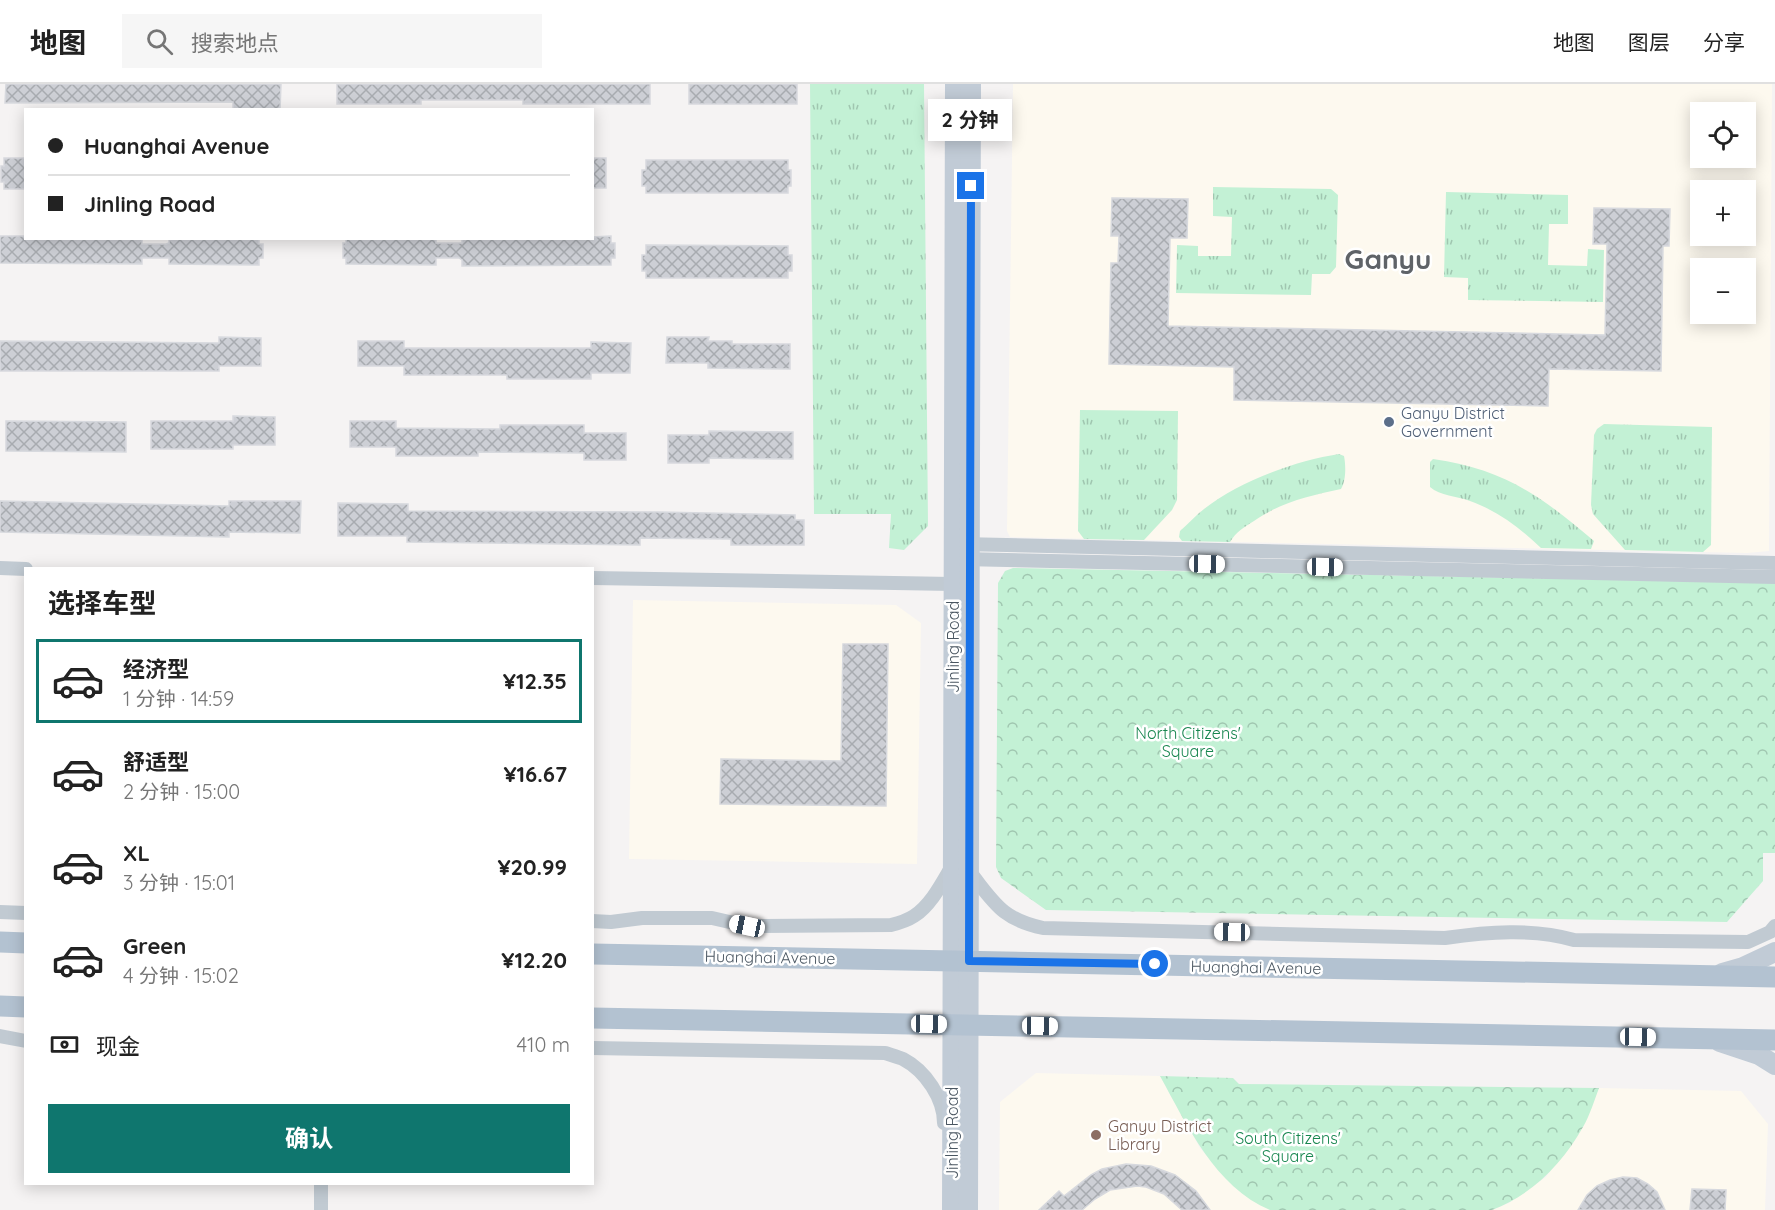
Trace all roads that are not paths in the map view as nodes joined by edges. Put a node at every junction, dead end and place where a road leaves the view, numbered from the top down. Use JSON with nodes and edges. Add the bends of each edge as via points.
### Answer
{"nodes":[{"id":1,"x":955,"y":84,"type":"edge"},
{"id":2,"x":971,"y":84,"type":"edge"},
{"id":3,"x":962,"y":551,"type":"junction"},
{"id":4,"x":1775,"y":563,"type":"edge"},
{"id":5,"x":0,"y":568,"type":"edge"},
{"id":6,"x":24,"y":568,"type":"edge"},
{"id":7,"x":1775,"y":577,"type":"edge"},
{"id":8,"x":594,"y":578,"type":"edge"},
{"id":9,"x":953,"y":584,"type":"junction"},
{"id":10,"x":961,"y":867,"type":"junction"},
{"id":11,"x":0,"y":912,"type":"edge"},
{"id":12,"x":24,"y":913,"type":"edge"},
{"id":13,"x":594,"y":921,"type":"edge"},
{"id":14,"x":1775,"y":926,"type":"edge"},
{"id":15,"x":0,"y":942,"type":"edge"},
{"id":16,"x":24,"y":943,"type":"edge"},
{"id":17,"x":1775,"y":952,"type":"edge"},
{"id":18,"x":594,"y":954,"type":"edge"},
{"id":19,"x":961,"y":961,"type":"junction"},
{"id":20,"x":1714,"y":976,"type":"junction"},
{"id":21,"x":1775,"y":977,"type":"edge"},
{"id":22,"x":0,"y":1006,"type":"edge"},
{"id":23,"x":24,"y":1007,"type":"edge"},
{"id":24,"x":594,"y":1018,"type":"edge"},
{"id":25,"x":961,"y":1024,"type":"junction"},
{"id":26,"x":0,"y":1036,"type":"edge"},
{"id":27,"x":1709,"y":1039,"type":"junction"},
{"id":28,"x":1775,"y":1040,"type":"edge"},
{"id":29,"x":24,"y":1041,"type":"edge"},
{"id":30,"x":594,"y":1048,"type":"edge"},
{"id":31,"x":1775,"y":1065,"type":"edge"},
{"id":32,"x":321,"y":1185,"type":"edge"},
{"id":33,"x":321,"y":1210,"type":"edge"},
{"id":34,"x":944,"y":1210,"type":"edge"},
{"id":35,"x":952,"y":1210,"type":"edge"},
{"id":36,"x":968,"y":1210,"type":"edge"}],
"edges":[{"from":1,"to":3,"type":"street","name":"Jinling Road"},
{"from":2,"to":3,"type":"street","name":"Jinling Road"},
{"from":3,"to":4,"type":"street"},
{"from":3,"to":7,"type":"street"},
{"from":3,"to":9,"type":"street","name":"Jinling Road"},
{"from":3,"to":10,"type":"street","name":"Jinling Road"},
{"from":5,"to":6,"type":"street"},
{"from":8,"to":9,"type":"street"},
{"from":9,"to":10,"type":"street","name":"Jinling Road"},
{"from":10,"to":13,"type":"street","via":[[913,917],[891,925],[747,926],[712,918]]},
{"from":10,"to":14,"type":"street","via":[[998,908],[1015,920],[1043,928],[1445,938],[1482,933],[1554,934],[1574,940],[1748,942]]},
{"from":10,"to":19,"type":"street","name":"Jinling Road"},
{"from":11,"to":12,"type":"street"},
{"from":15,"to":16,"type":"main road"},
{"from":17,"to":20,"type":"street"},
{"from":18,"to":19,"type":"main road","name":"Huanghai Avenue"},
{"from":19,"to":20,"type":"main road","name":"Huanghai Avenue"},
{"from":19,"to":25,"type":"street","name":"Jinling Road"},
{"from":20,"to":21,"type":"main road","name":"Huanghai Avenue"},
{"from":22,"to":23,"type":"main road"},
{"from":24,"to":25,"type":"main road"},
{"from":25,"to":27,"type":"main road"},
{"from":25,"to":35,"type":"street","name":"Jinling Road"},
{"from":25,"to":36,"type":"street","name":"Jinling Road"},
{"from":26,"to":29,"type":"street"},
{"from":27,"to":28,"type":"main road"},
{"from":27,"to":31,"type":"street","via":[[1759,1055]]},
{"from":30,"to":34,"type":"street","via":[[885,1053],[905,1060],[922,1074],[944,1110]]},
{"from":32,"to":33,"type":"street"}]}
